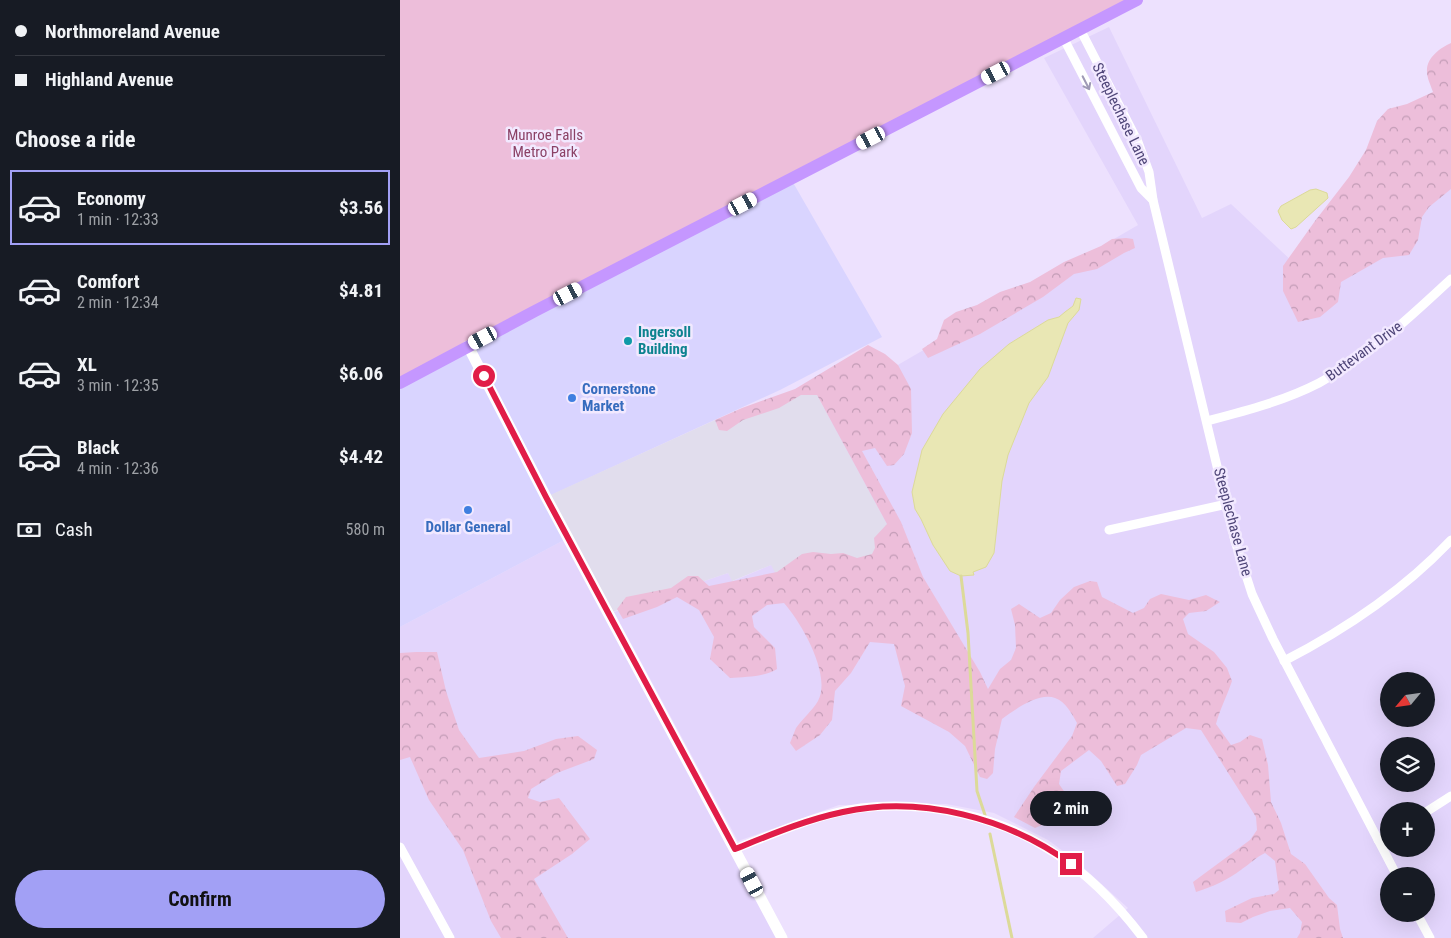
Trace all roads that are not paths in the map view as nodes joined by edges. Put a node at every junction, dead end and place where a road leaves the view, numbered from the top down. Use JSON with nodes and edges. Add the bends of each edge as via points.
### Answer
{"nodes":[{"id":1,"x":1137,"y":0,"type":"edge"},
{"id":2,"x":1080,"y":31,"type":"junction"},
{"id":3,"x":1064,"y":39,"type":"junction"},
{"id":4,"x":1153,"y":200,"type":"junction"},
{"id":5,"x":1451,"y":279,"type":"edge"},
{"id":6,"x":468,"y":346,"type":"junction"},
{"id":7,"x":400,"y":383,"type":"edge"},
{"id":8,"x":1207,"y":421,"type":"junction"},
{"id":9,"x":1227,"y":504,"type":"junction"},
{"id":10,"x":1109,"y":530,"type":"dead end"},
{"id":11,"x":1451,"y":540,"type":"edge"},
{"id":12,"x":1284,"y":660,"type":"junction"},
{"id":13,"x":1451,"y":796,"type":"edge"},
{"id":14,"x":1435,"y":806,"type":"edge"},
{"id":15,"x":1378,"y":840,"type":"joint"},
{"id":16,"x":400,"y":847,"type":"edge"},
{"id":17,"x":735,"y":849,"type":"junction"},
{"id":18,"x":1392,"y":867,"type":"edge"},
{"id":19,"x":1421,"y":922,"type":"edge"},
{"id":20,"x":450,"y":938,"type":"edge"},
{"id":21,"x":782,"y":938,"type":"edge"},
{"id":22,"x":1143,"y":938,"type":"edge"},
{"id":23,"x":1430,"y":938,"type":"edge"}],
"edges":[{"from":1,"to":2,"type":"main road"},
{"from":2,"to":3,"type":"main road"},
{"from":2,"to":4,"type":"street","name":"Steeplechase Lane","via":[[1138,142],[1149,172]]},
{"from":3,"to":4,"type":"street","name":"Steeplechase Lane","one_way":true,"via":[[1141,188]]},
{"from":3,"to":6,"type":"main road"},
{"from":4,"to":8,"type":"street","name":"Steeplechase Lane"},
{"from":5,"to":8,"type":"street","name":"Buttevant Drive","via":[[1366,353],[1319,383],[1260,407]]},
{"from":6,"to":7,"type":"main road"},
{"from":6,"to":17,"type":"street"},
{"from":8,"to":9,"type":"street","name":"Steeplechase Lane"},
{"from":9,"to":10,"type":"street"},
{"from":9,"to":12,"type":"street","name":"Steeplechase Lane","via":[[1243,569]]},
{"from":11,"to":12,"type":"street","via":[[1376,606],[1342,629]]},
{"from":12,"to":15,"type":"street","name":"Steeplechase Lane"},
{"from":13,"to":14,"type":"street"},
{"from":15,"to":18,"type":"street","name":"Steeplechase Lane"},
{"from":16,"to":20,"type":"street"},
{"from":17,"to":21,"type":"street"},
{"from":17,"to":22,"type":"street","via":[[818,817],[860,808],[908,806],[958,813],[1030,838],[1053,852],[1113,902]]},
{"from":19,"to":23,"type":"street"}]}
